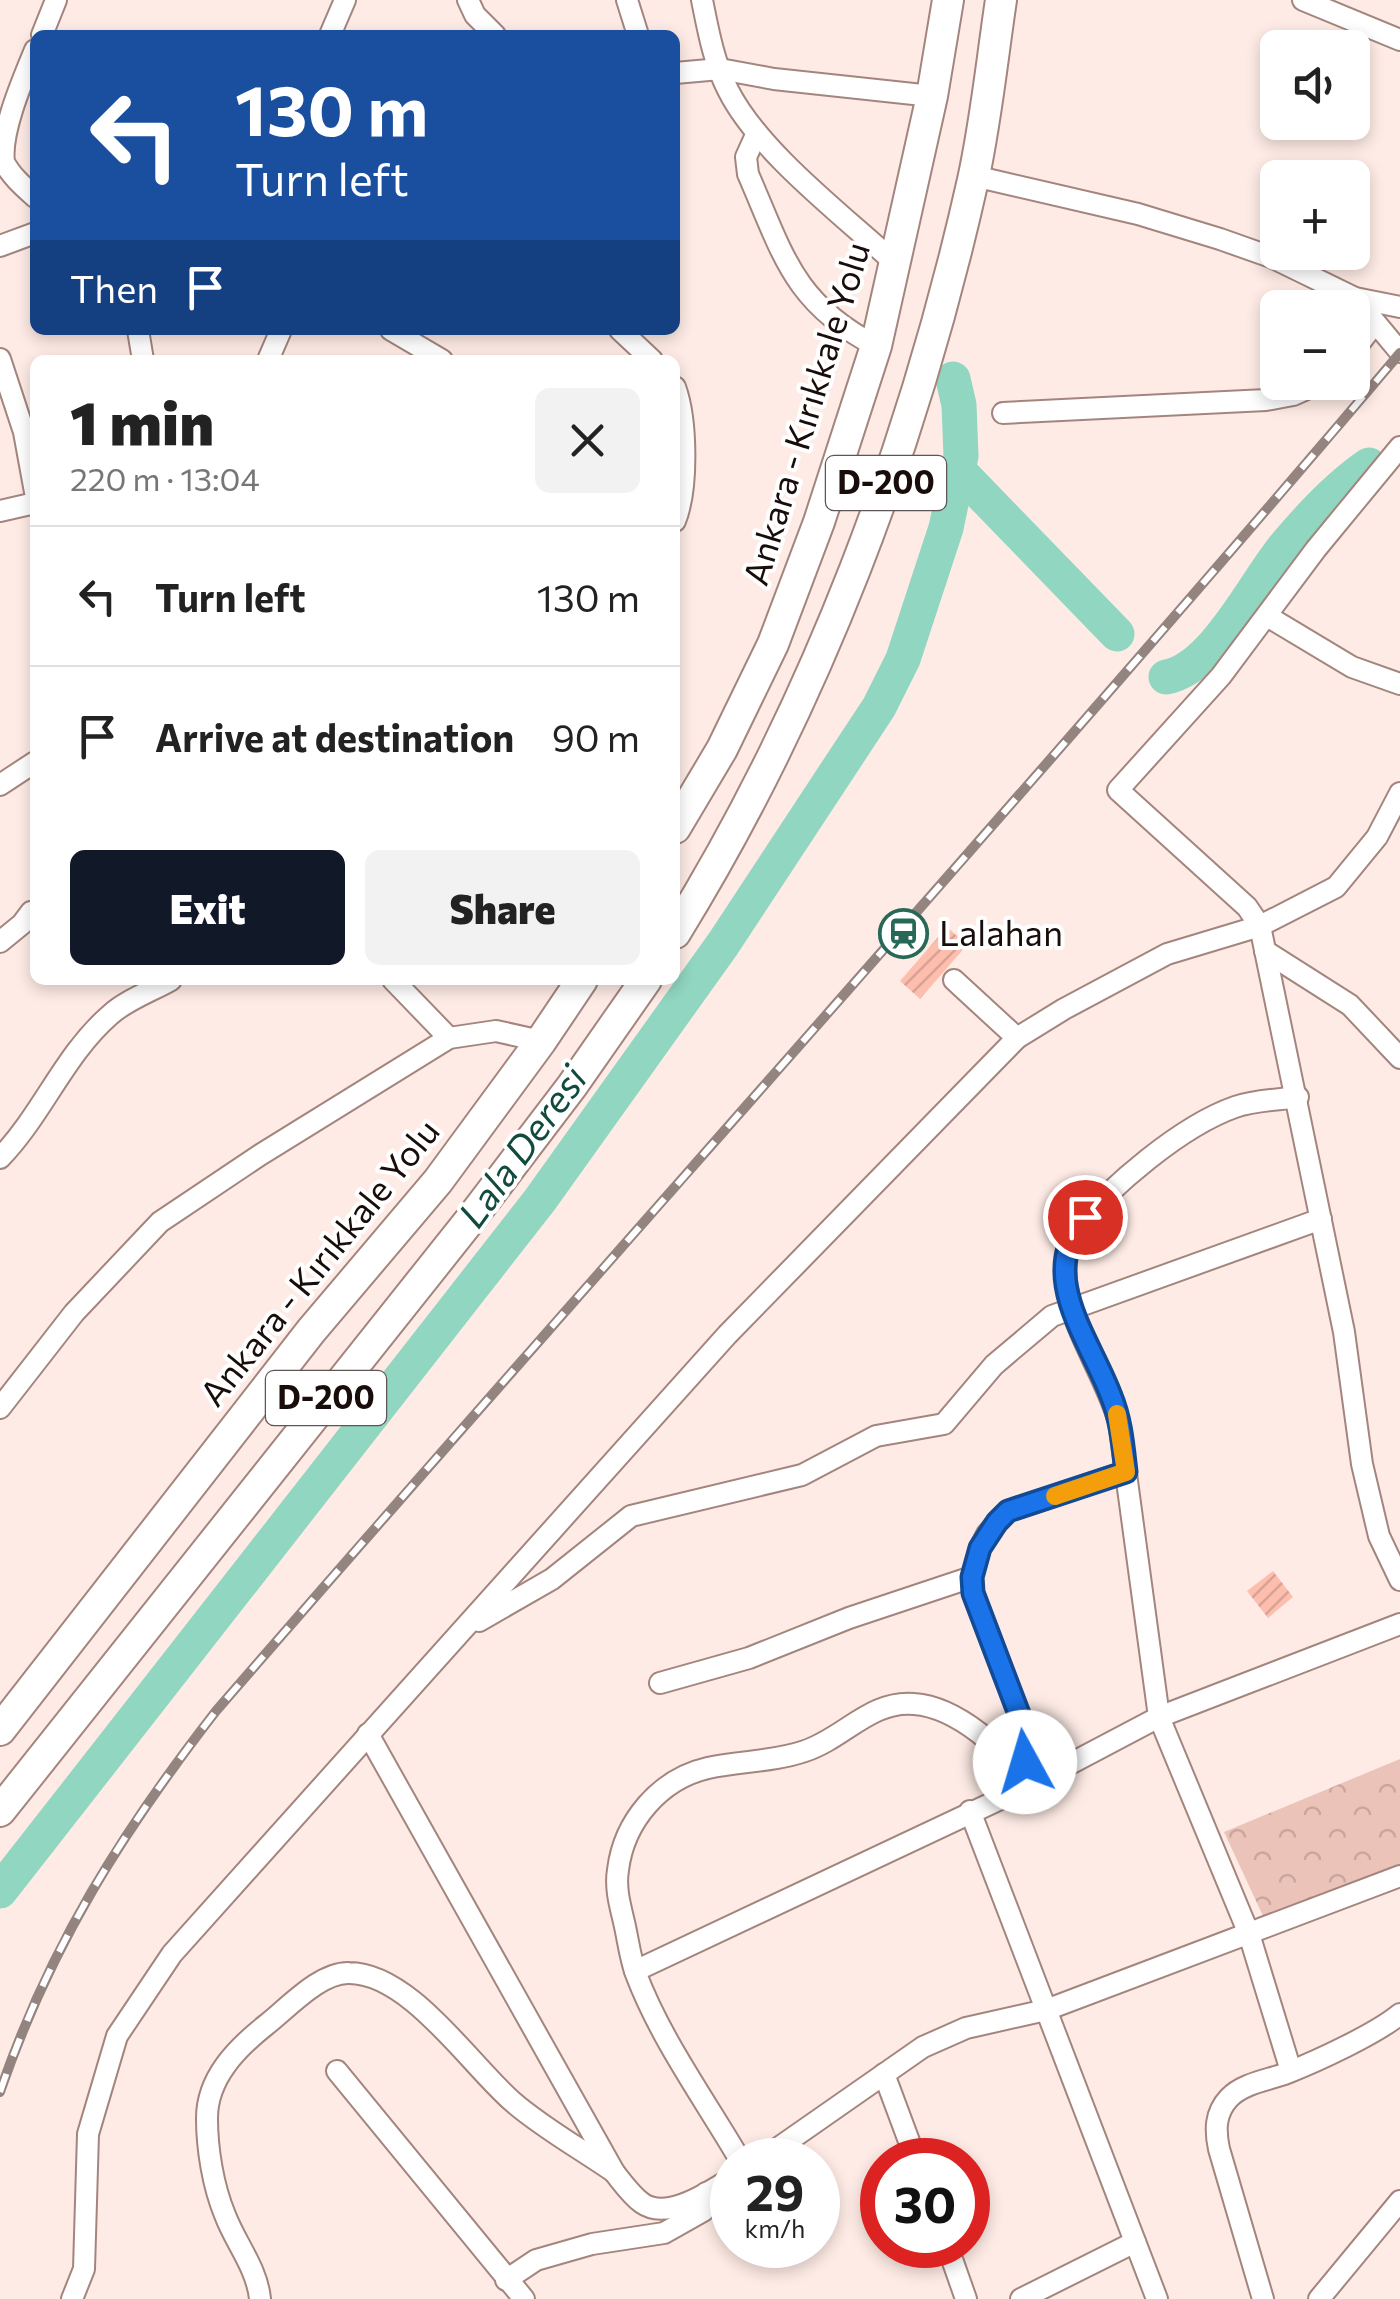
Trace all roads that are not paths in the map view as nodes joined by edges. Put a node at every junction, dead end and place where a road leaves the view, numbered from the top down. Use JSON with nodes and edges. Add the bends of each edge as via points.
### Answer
{"nodes":[{"id":1,"x":56,"y":0,"type":"edge"},
{"id":2,"x":345,"y":0,"type":"edge"},
{"id":3,"x":468,"y":0,"type":"edge"},
{"id":4,"x":627,"y":0,"type":"edge"},
{"id":5,"x":702,"y":0,"type":"edge"},
{"id":6,"x":948,"y":0,"type":"edge"},
{"id":7,"x":1001,"y":0,"type":"edge"},
{"id":8,"x":1303,"y":0,"type":"edge"},
{"id":9,"x":44,"y":30,"type":"edge"},
{"id":10,"x":332,"y":30,"type":"edge"},
{"id":11,"x":491,"y":30,"type":"edge"},
{"id":12,"x":636,"y":30,"type":"edge"},
{"id":13,"x":1400,"y":40,"type":"edge"},
{"id":14,"x":30,"y":62,"type":"edge"},
{"id":15,"x":720,"y":69,"type":"junction"},
{"id":16,"x":680,"y":73,"type":"edge"},
{"id":17,"x":932,"y":96,"type":"junction"},
{"id":18,"x":756,"y":135,"type":"junction"},
{"id":19,"x":974,"y":176,"type":"junction"},
{"id":20,"x":30,"y":193,"type":"edge"},
{"id":21,"x":30,"y":235,"type":"edge"},
{"id":22,"x":0,"y":246,"type":"edge"},
{"id":23,"x":896,"y":264,"type":"junction"},
{"id":24,"x":1340,"y":290,"type":"edge"},
{"id":25,"x":1370,"y":299,"type":"edge"},
{"id":26,"x":1396,"y":300,"type":"edge"},
{"id":27,"x":1370,"y":316,"type":"edge"},
{"id":28,"x":1375,"y":323,"type":"junction"},
{"id":29,"x":1370,"y":330,"type":"edge"},
{"id":30,"x":403,"y":335,"type":"edge"},
{"id":31,"x":625,"y":335,"type":"edge"},
{"id":32,"x":876,"y":346,"type":"junction"},
{"id":33,"x":433,"y":347,"type":"edge"},
{"id":34,"x":1400,"y":352,"type":"edge"},
{"id":35,"x":647,"y":355,"type":"edge"},
{"id":36,"x":0,"y":360,"type":"edge"},
{"id":37,"x":1266,"y":400,"type":"edge"},
{"id":38,"x":1002,"y":414,"type":"dead end"},
{"id":39,"x":1400,"y":447,"type":"edge"},
{"id":40,"x":30,"y":465,"type":"edge"},
{"id":41,"x":30,"y":505,"type":"edge"},
{"id":42,"x":0,"y":512,"type":"edge"},
{"id":43,"x":1267,"y":616,"type":"junction"},
{"id":44,"x":1400,"y":684,"type":"edge"},
{"id":45,"x":30,"y":765,"type":"edge"},
{"id":46,"x":0,"y":784,"type":"edge"},
{"id":47,"x":1400,"y":793,"type":"edge"},
{"id":48,"x":680,"y":820,"type":"edge"},
{"id":49,"x":30,"y":913,"type":"edge"},
{"id":50,"x":680,"y":925,"type":"edge"},
{"id":51,"x":1260,"y":926,"type":"junction"},
{"id":52,"x":0,"y":942,"type":"edge"},
{"id":53,"x":1265,"y":951,"type":"junction"},
{"id":54,"x":954,"y":980,"type":"dead end"},
{"id":55,"x":162,"y":985,"type":"edge"},
{"id":56,"x":398,"y":985,"type":"edge"},
{"id":57,"x":579,"y":985,"type":"edge"},
{"id":58,"x":643,"y":985,"type":"edge"},
{"id":59,"x":449,"y":1038,"type":"junction"},
{"id":60,"x":1017,"y":1038,"type":"junction"},
{"id":61,"x":541,"y":1041,"type":"junction"},
{"id":62,"x":1400,"y":1058,"type":"edge"},
{"id":63,"x":1298,"y":1096,"type":"junction"},
{"id":64,"x":0,"y":1158,"type":"edge"},
{"id":65,"x":1321,"y":1219,"type":"junction"},
{"id":66,"x":1072,"y":1309,"type":"junction"},
{"id":67,"x":0,"y":1408,"type":"edge"},
{"id":68,"x":1126,"y":1472,"type":"junction"},
{"id":69,"x":972,"y":1577,"type":"junction"},
{"id":70,"x":1400,"y":1580,"type":"edge"},
{"id":71,"x":1400,"y":1624,"type":"edge"},
{"id":72,"x":460,"y":1632,"type":"junction"},
{"id":73,"x":660,"y":1682,"type":"dead end"},
{"id":74,"x":1159,"y":1716,"type":"junction"},
{"id":75,"x":0,"y":1730,"type":"edge"},
{"id":76,"x":368,"y":1734,"type":"junction"},
{"id":77,"x":1024,"y":1779,"type":"junction"},
{"id":78,"x":0,"y":1811,"type":"edge"},
{"id":79,"x":970,"y":1811,"type":"junction"},
{"id":80,"x":1400,"y":1876,"type":"edge"},
{"id":81,"x":1249,"y":1934,"type":"junction"},
{"id":82,"x":635,"y":1971,"type":"junction"},
{"id":83,"x":1046,"y":2010,"type":"junction"},
{"id":84,"x":1400,"y":2014,"type":"edge"},
{"id":85,"x":337,"y":2071,"type":"dead end"},
{"id":86,"x":1291,"y":2071,"type":"junction"},
{"id":87,"x":884,"y":2074,"type":"junction"},
{"id":88,"x":727,"y":2138,"type":"edge"},
{"id":89,"x":792,"y":2138,"type":"edge"},
{"id":90,"x":908,"y":2138,"type":"edge"},
{"id":91,"x":614,"y":2172,"type":"junction"},
{"id":92,"x":710,"y":2191,"type":"edge"},
{"id":93,"x":706,"y":2193,"type":"junction"},
{"id":94,"x":1400,"y":2201,"type":"edge"},
{"id":95,"x":1135,"y":2242,"type":"junction"},
{"id":96,"x":955,"y":2268,"type":"edge"},
{"id":97,"x":506,"y":2280,"type":"junction"},
{"id":98,"x":72,"y":2299,"type":"edge"},
{"id":99,"x":260,"y":2299,"type":"edge"},
{"id":100,"x":524,"y":2299,"type":"edge"},
{"id":101,"x":966,"y":2299,"type":"edge"},
{"id":102,"x":1021,"y":2299,"type":"edge"},
{"id":103,"x":1157,"y":2299,"type":"edge"},
{"id":104,"x":1263,"y":2299,"type":"edge"},
{"id":105,"x":1320,"y":2299,"type":"edge"}],
"edges":[{"from":1,"to":9,"type":"street"},
{"from":2,"to":10,"type":"street"},
{"from":3,"to":11,"type":"street"},
{"from":4,"to":12,"type":"street"},
{"from":5,"to":15,"type":"street"},
{"from":6,"to":17,"type":"highway","name":"Ankara - Kırıkkale Yolu","number":"D-200"},
{"from":7,"to":19,"type":"highway","number":"D-200"},
{"from":8,"to":13,"type":"street"},
{"from":14,"to":20,"type":"street","via":[[0,134],[0,150]]},
{"from":15,"to":16,"type":"street"},
{"from":15,"to":17,"type":"street"},
{"from":15,"to":18,"type":"street"},
{"from":17,"to":23,"type":"highway","name":"Ankara - Kırıkkale Yolu","number":"D-200"},
{"from":18,"to":23,"type":"street"},
{"from":18,"to":32,"type":"street","via":[[746,157],[748,174],[792,271],[831,320]]},
{"from":19,"to":24,"type":"street","via":[[1220,239]]},
{"from":19,"to":50,"type":"highway","number":"D-200","via":[[941,310],[864,543],[766,771]]},
{"from":21,"to":22,"type":"street"},
{"from":23,"to":32,"type":"highway","name":"Ankara - Kırıkkale Yolu","number":"D-200"},
{"from":25,"to":26,"type":"street"},
{"from":27,"to":28,"type":"street"},
{"from":28,"to":29,"type":"street"},
{"from":28,"to":34,"type":"street"},
{"from":30,"to":33,"type":"street"},
{"from":31,"to":35,"type":"street"},
{"from":32,"to":48,"type":"highway","name":"Ankara - Kırıkkale Yolu","number":"D-200","via":[[773,644]]},
{"from":36,"to":40,"type":"street"},
{"from":37,"to":38,"type":"street"},
{"from":39,"to":43,"type":"street"},
{"from":41,"to":42,"type":"street"},
{"from":43,"to":44,"type":"street","via":[[1325,654]]},
{"from":43,"to":51,"type":"street","via":[[1118,790]]},
{"from":45,"to":46,"type":"street"},
{"from":47,"to":51,"type":"street","via":[[1377,836],[1336,887]]},
{"from":49,"to":52,"type":"street"},
{"from":51,"to":53,"type":"street"},
{"from":51,"to":60,"type":"street","via":[[1167,954]]},
{"from":53,"to":62,"type":"street","via":[[1350,1006]]},
{"from":53,"to":63,"type":"street"},
{"from":54,"to":60,"type":"street"},
{"from":55,"to":64,"type":"street","via":[[111,1013]]},
{"from":56,"to":59,"type":"street"},
{"from":57,"to":61,"type":"highway","name":"Ankara - Kırıkkale Yolu","number":"D-200"},
{"from":58,"to":78,"type":"highway","number":"D-200","via":[[470,1220]]},
{"from":59,"to":61,"type":"street","via":[[496,1031]]},
{"from":59,"to":67,"type":"street","via":[[160,1222],[74,1313]]},
{"from":60,"to":72,"type":"street","via":[[727,1336]]},
{"from":61,"to":75,"type":"highway","name":"Ankara - Kırıkkale Yolu","number":"D-200","via":[[438,1181],[311,1331]]},
{"from":63,"to":65,"type":"street"},
{"from":63,"to":66,"type":"street","via":[[1240,1105],[1190,1129],[1085,1217],[1064,1258]]},
{"from":65,"to":66,"type":"street"},
{"from":65,"to":70,"type":"street","via":[[1362,1464],[1379,1536]]},
{"from":66,"to":68,"type":"street","via":[[1112,1398]]},
{"from":66,"to":72,"type":"street","via":[[1052,1316],[994,1365],[944,1424],[876,1436],[802,1475],[631,1516],[552,1578]]},
{"from":68,"to":69,"type":"street","via":[[1008,1511],[987,1534]]},
{"from":68,"to":74,"type":"street"},
{"from":69,"to":73,"type":"street","via":[[750,1658]]},
{"from":69,"to":77,"type":"street","via":[[1027,1735]]},
{"from":71,"to":74,"type":"street"},
{"from":72,"to":76,"type":"street"},
{"from":74,"to":77,"type":"street"},
{"from":74,"to":81,"type":"street"},
{"from":76,"to":91,"type":"street"},
{"from":76,"to":98,"type":"street","via":[[172,1954],[117,2036],[88,2134],[84,2269]]},
{"from":77,"to":79,"type":"street"},
{"from":77,"to":82,"type":"street","via":[[986,1737],[916,1704],[868,1714],[806,1751],[688,1774],[646,1805],[622,1848],[617,1892]]},
{"from":79,"to":82,"type":"street"},
{"from":79,"to":83,"type":"street"},
{"from":80,"to":81,"type":"street"},
{"from":81,"to":83,"type":"street"},
{"from":81,"to":86,"type":"street"},
{"from":82,"to":88,"type":"street"},
{"from":83,"to":87,"type":"street","via":[[966,2028]]},
{"from":83,"to":95,"type":"street"},
{"from":84,"to":86,"type":"street"},
{"from":85,"to":97,"type":"street"},
{"from":86,"to":104,"type":"street","via":[[1239,2090],[1218,2115],[1215,2132]]},
{"from":87,"to":89,"type":"street"},
{"from":87,"to":90,"type":"street"},
{"from":91,"to":93,"type":"street","via":[[655,2210]]},
{"from":91,"to":99,"type":"street","via":[[514,2102],[447,2032],[386,1982],[346,1972],[328,1978],[256,2032],[228,2059],[211,2089],[212,2166],[224,2214]]},
{"from":92,"to":93,"type":"street"},
{"from":93,"to":97,"type":"street","via":[[703,2211],[664,2233],[536,2260]]},
{"from":94,"to":105,"type":"street"},
{"from":95,"to":102,"type":"street"},
{"from":95,"to":103,"type":"street"},
{"from":96,"to":101,"type":"street"},
{"from":97,"to":100,"type":"street"}]}
